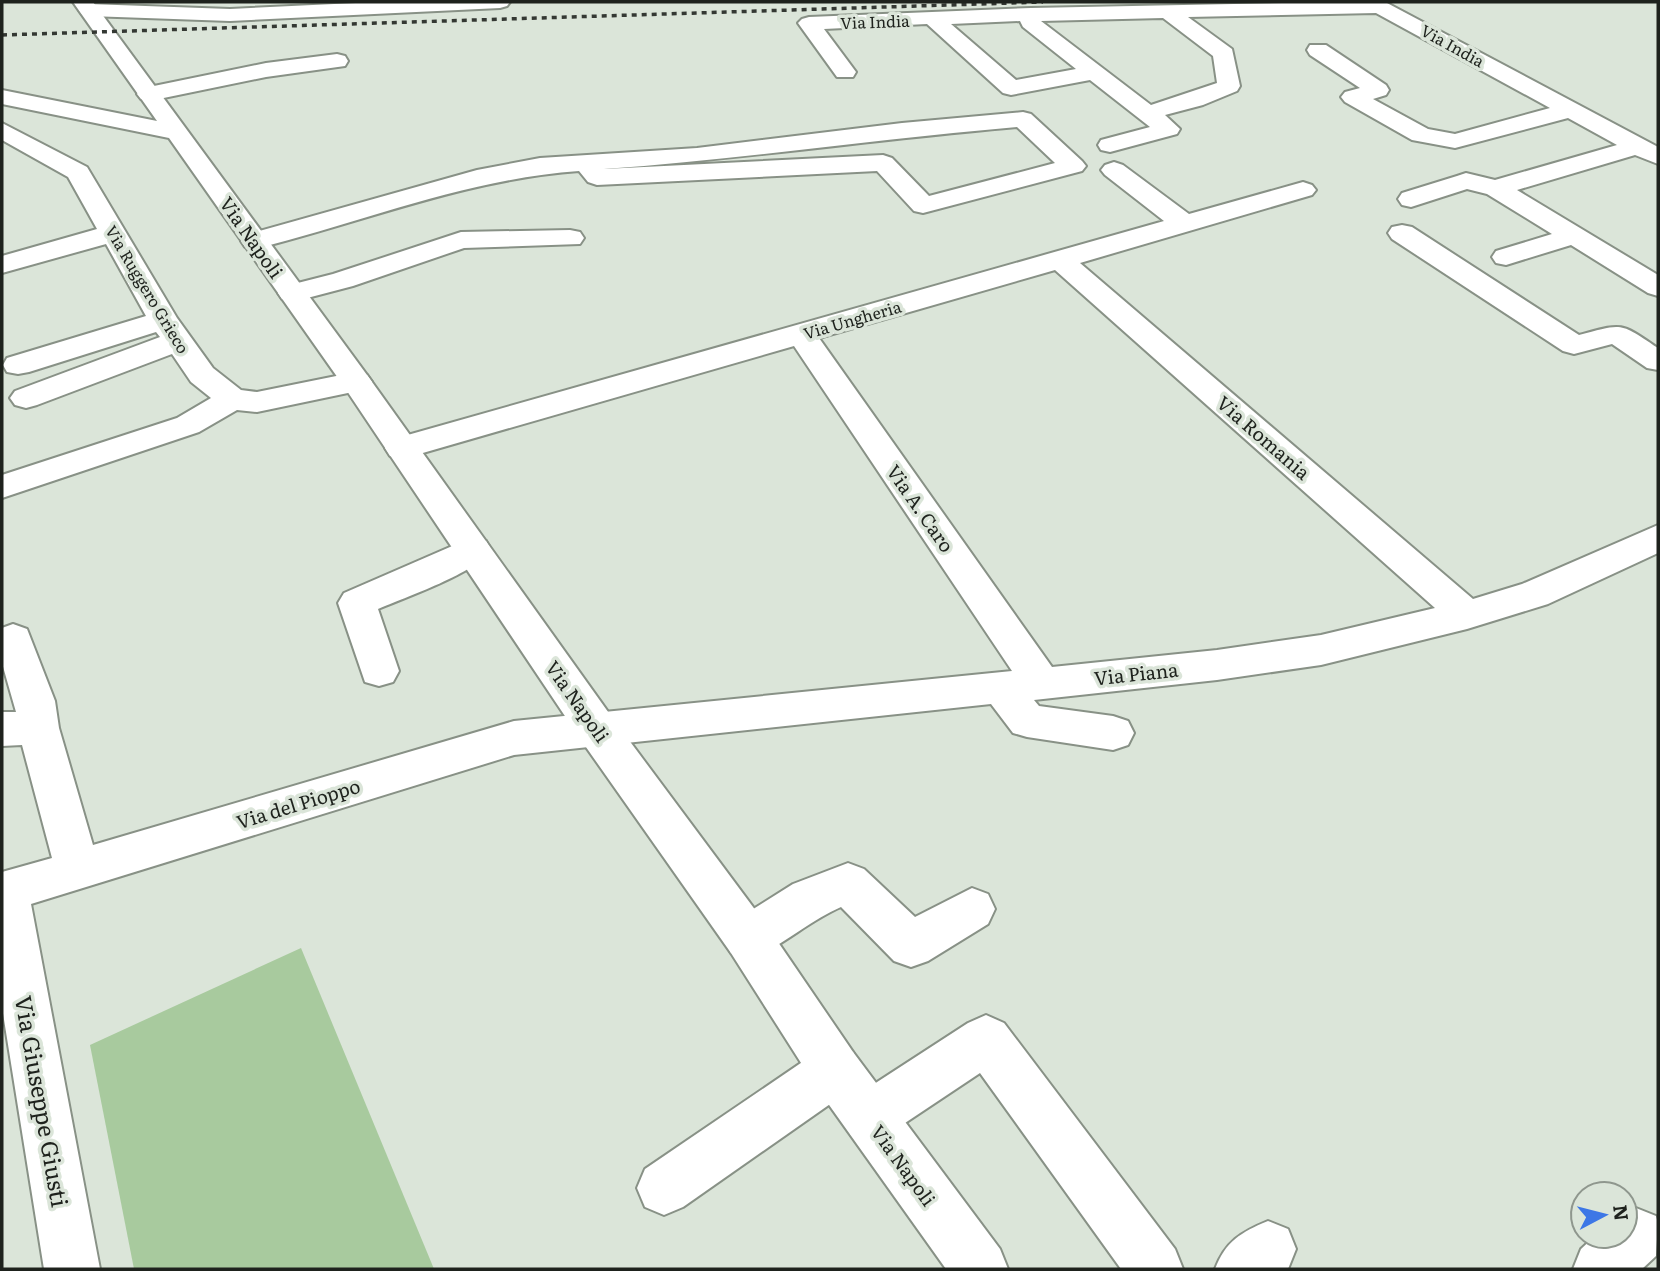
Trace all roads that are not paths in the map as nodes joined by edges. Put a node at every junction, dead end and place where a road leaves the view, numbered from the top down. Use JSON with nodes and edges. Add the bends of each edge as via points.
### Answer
{"nodes":[{"id":1,"x":500,"y":2,"type":"edge"},
{"id":2,"x":86,"y":6,"type":"edge"},
{"id":3,"x":1167,"y":11,"type":"junction"},
{"id":4,"x":1031,"y":14,"type":"junction"},
{"id":5,"x":932,"y":18,"type":"junction"},
{"id":6,"x":1318,"y":50,"type":"dead end"},
{"id":7,"x":337,"y":61,"type":"dead end"},
{"id":8,"x":845,"y":72,"type":"dead end"},
{"id":9,"x":1095,"y":72,"type":"junction"},
{"id":10,"x":149,"y":94,"type":"junction"},
{"id":11,"x":2,"y":97,"type":"edge"},
{"id":12,"x":1571,"y":110,"type":"junction"},
{"id":13,"x":1148,"y":113,"type":"junction"},
{"id":14,"x":2,"y":130,"type":"edge"},
{"id":15,"x":178,"y":133,"type":"junction"},
{"id":16,"x":1648,"y":152,"type":"edge"},
{"id":17,"x":586,"y":163,"type":"junction"},
{"id":18,"x":1496,"y":188,"type":"junction"},
{"id":19,"x":1303,"y":190,"type":"dead end"},
{"id":20,"x":1411,"y":199,"type":"dead end"},
{"id":21,"x":1185,"y":224,"type":"junction"},
{"id":22,"x":109,"y":225,"type":"junction"},
{"id":23,"x":1402,"y":233,"type":"dead end"},
{"id":24,"x":1573,"y":236,"type":"junction"},
{"id":25,"x":570,"y":238,"type":"dead end"},
{"id":26,"x":255,"y":241,"type":"junction"},
{"id":27,"x":2,"y":244,"type":"edge"},
{"id":28,"x":1506,"y":257,"type":"dead end"},
{"id":29,"x":1060,"y":260,"type":"junction"},
{"id":30,"x":2,"y":265,"type":"edge"},
{"id":31,"x":1658,"y":287,"type":"edge"},
{"id":32,"x":292,"y":293,"type":"junction"},
{"id":33,"x":170,"y":330,"type":"junction"},
{"id":34,"x":801,"y":334,"type":"junction"},
{"id":35,"x":1643,"y":346,"type":"edge"},
{"id":36,"x":18,"y":365,"type":"dead end"},
{"id":37,"x":356,"y":382,"type":"junction"},
{"id":38,"x":26,"y":398,"type":"dead end"},
{"id":39,"x":232,"y":399,"type":"junction"},
{"id":40,"x":402,"y":448,"type":"junction"},
{"id":41,"x":2,"y":487,"type":"edge"},
{"id":42,"x":1658,"y":538,"type":"edge"},
{"id":43,"x":473,"y":550,"type":"junction"},
{"id":44,"x":1467,"y":615,"type":"junction"},
{"id":45,"x":13,"y":639,"type":"dead end"},
{"id":46,"x":379,"y":671,"type":"dead end"},
{"id":47,"x":1041,"y":682,"type":"junction"},
{"id":48,"x":1000,"y":686,"type":"junction"},
{"id":49,"x":20,"y":728,"type":"edge"},
{"id":50,"x":596,"y":728,"type":"junction"},
{"id":51,"x":1113,"y":733,"type":"dead end"},
{"id":52,"x":78,"y":870,"type":"junction"},
{"id":53,"x":4,"y":892,"type":"edge"},
{"id":54,"x":972,"y":909,"type":"dead end"},
{"id":55,"x":748,"y":938,"type":"junction"},
{"id":56,"x":835,"y":1070,"type":"junction"},
{"id":57,"x":869,"y":1117,"type":"junction"},
{"id":58,"x":664,"y":1188,"type":"dead end"},
{"id":59,"x":72,"y":1269,"type":"edge"},
{"id":60,"x":979,"y":1269,"type":"edge"},
{"id":61,"x":1155,"y":1269,"type":"edge"}],
"edges":[{"from":1,"to":2,"type":"street","via":[[230,15]]},
{"from":2,"to":10,"type":"street","name":"Via Napoli"},
{"from":3,"to":4,"type":"street","name":"Via India"},
{"from":3,"to":12,"type":"street","name":"Via India","via":[[1380,7]]},
{"from":3,"to":13,"type":"street","via":[[1224,54],[1229,86]]},
{"from":4,"to":5,"type":"street","name":"Via India"},
{"from":4,"to":9,"type":"street","via":[[1030,23]]},
{"from":5,"to":8,"type":"street","name":"Via India","via":[[808,23]]},
{"from":5,"to":9,"type":"street","via":[[1011,88]]},
{"from":6,"to":12,"type":"street","via":[[1378,90],[1353,97],[1421,135],[1455,141]]},
{"from":7,"to":10,"type":"street"},
{"from":9,"to":13,"type":"street"},
{"from":10,"to":15,"type":"street","name":"Via Napoli"},
{"from":11,"to":15,"type":"street"},
{"from":12,"to":16,"type":"street","name":"Via India"},
{"from":13,"to":21,"type":"street","via":[[1168,129],[1112,158]]},
{"from":14,"to":22,"type":"street","name":"Via Ruggero Grieco","via":[[78,172]]},
{"from":15,"to":26,"type":"street","name":"Via Napoli"},
{"from":16,"to":18,"type":"street"},
{"from":17,"to":17,"type":"street","via":[[597,177],[883,163],[923,205],[1073,166],[1023,120]]},
{"from":17,"to":26,"type":"street","via":[[486,174]]},
{"from":18,"to":20,"type":"street","via":[[1466,181]]},
{"from":18,"to":24,"type":"street"},
{"from":19,"to":21,"type":"street","name":"Via Ungheria"},
{"from":21,"to":29,"type":"street","name":"Via Ungheria"},
{"from":22,"to":27,"type":"street"},
{"from":22,"to":30,"type":"street"},
{"from":22,"to":33,"type":"street","name":"Via Ruggero Grieco"},
{"from":23,"to":35,"type":"street","via":[[1574,345]]},
{"from":24,"to":28,"type":"street"},
{"from":24,"to":31,"type":"street"},
{"from":25,"to":32,"type":"street","via":[[461,240]]},
{"from":26,"to":32,"type":"street","name":"Via Napoli"},
{"from":29,"to":34,"type":"street","name":"Via Ungheria"},
{"from":29,"to":44,"type":"street","name":"Via Romania"},
{"from":32,"to":37,"type":"street","name":"Via Napoli"},
{"from":33,"to":36,"type":"street"},
{"from":33,"to":38,"type":"street"},
{"from":33,"to":39,"type":"street","name":"Via Ruggero Grieco","via":[[202,375]]},
{"from":34,"to":40,"type":"street","name":"Via Ungheria"},
{"from":34,"to":47,"type":"street","name":"Via A. Caro"},
{"from":37,"to":39,"type":"street","via":[[257,402]]},
{"from":37,"to":40,"type":"street","name":"Via Napoli"},
{"from":39,"to":41,"type":"street","via":[[188,425]]},
{"from":40,"to":43,"type":"street","name":"Via Napoli"},
{"from":42,"to":44,"type":"street","name":"Via Piana","via":[[1535,594]]},
{"from":43,"to":46,"type":"street","via":[[357,603]]},
{"from":43,"to":50,"type":"street","name":"Via Napoli"},
{"from":44,"to":47,"type":"street","name":"Via Piana","via":[[1321,650]]},
{"from":45,"to":49,"type":"street","via":[[35,701]]},
{"from":47,"to":48,"type":"street","name":"Via Piana"},
{"from":48,"to":50,"type":"street","name":"Via Piana"},
{"from":48,"to":51,"type":"street","via":[[1027,721]]},
{"from":49,"to":52,"type":"street"},
{"from":50,"to":52,"type":"street","name":"Via del Pioppo","via":[[514,738]]},
{"from":50,"to":55,"type":"street","name":"Via Napoli"},
{"from":52,"to":53,"type":"street","name":"Via del Pioppo"},
{"from":53,"to":59,"type":"street","name":"Via Giuseppe Giusti"},
{"from":54,"to":55,"type":"street","via":[[911,945],[848,883],[808,899]]},
{"from":55,"to":56,"type":"street","name":"Via Napoli"},
{"from":56,"to":57,"type":"street","name":"Via Napoli"},
{"from":56,"to":58,"type":"street"},
{"from":57,"to":60,"type":"street","name":"Via Napoli"},
{"from":57,"to":61,"type":"street","via":[[986,1040]]}]}
